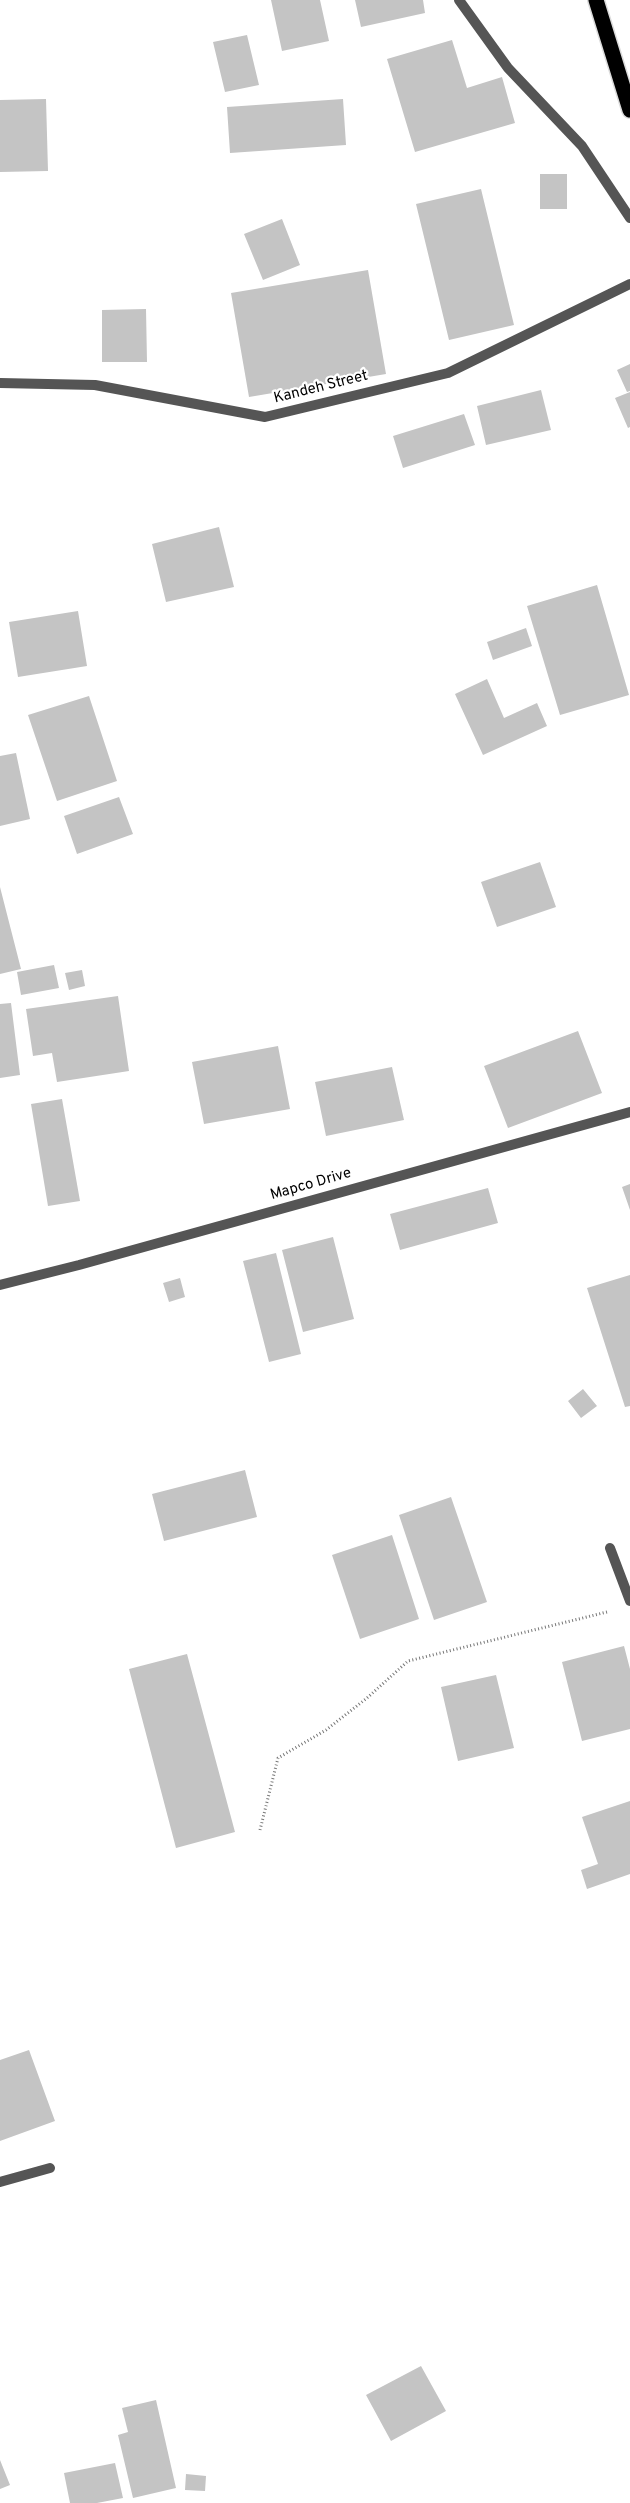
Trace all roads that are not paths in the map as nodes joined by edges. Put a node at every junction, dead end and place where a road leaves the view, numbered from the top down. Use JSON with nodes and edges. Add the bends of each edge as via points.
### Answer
{"nodes":[{"id":1,"x":459,"y":0,"type":"edge"},
{"id":2,"x":596,"y":0,"type":"edge"},
{"id":3,"x":630,"y":110,"type":"edge"},
{"id":4,"x":630,"y":218,"type":"edge"},
{"id":5,"x":630,"y":284,"type":"edge"},
{"id":6,"x":0,"y":383,"type":"edge"},
{"id":7,"x":630,"y":1112,"type":"edge"},
{"id":8,"x":0,"y":1285,"type":"edge"},
{"id":9,"x":610,"y":1548,"type":"dead end"},
{"id":10,"x":630,"y":1601,"type":"edge"},
{"id":11,"x":50,"y":2168,"type":"dead end"},
{"id":12,"x":0,"y":2182,"type":"edge"}],
"edges":[{"from":1,"to":4,"type":"street","via":[[508,68],[582,146]]},
{"from":2,"to":3,"type":"highway"},
{"from":5,"to":6,"type":"street","name":"Kandeh Street","via":[[448,373],[265,417],[95,384]]},
{"from":7,"to":8,"type":"street","name":"Mapco Drive"},
{"from":9,"to":10,"type":"street"},
{"from":11,"to":12,"type":"street"}]}
